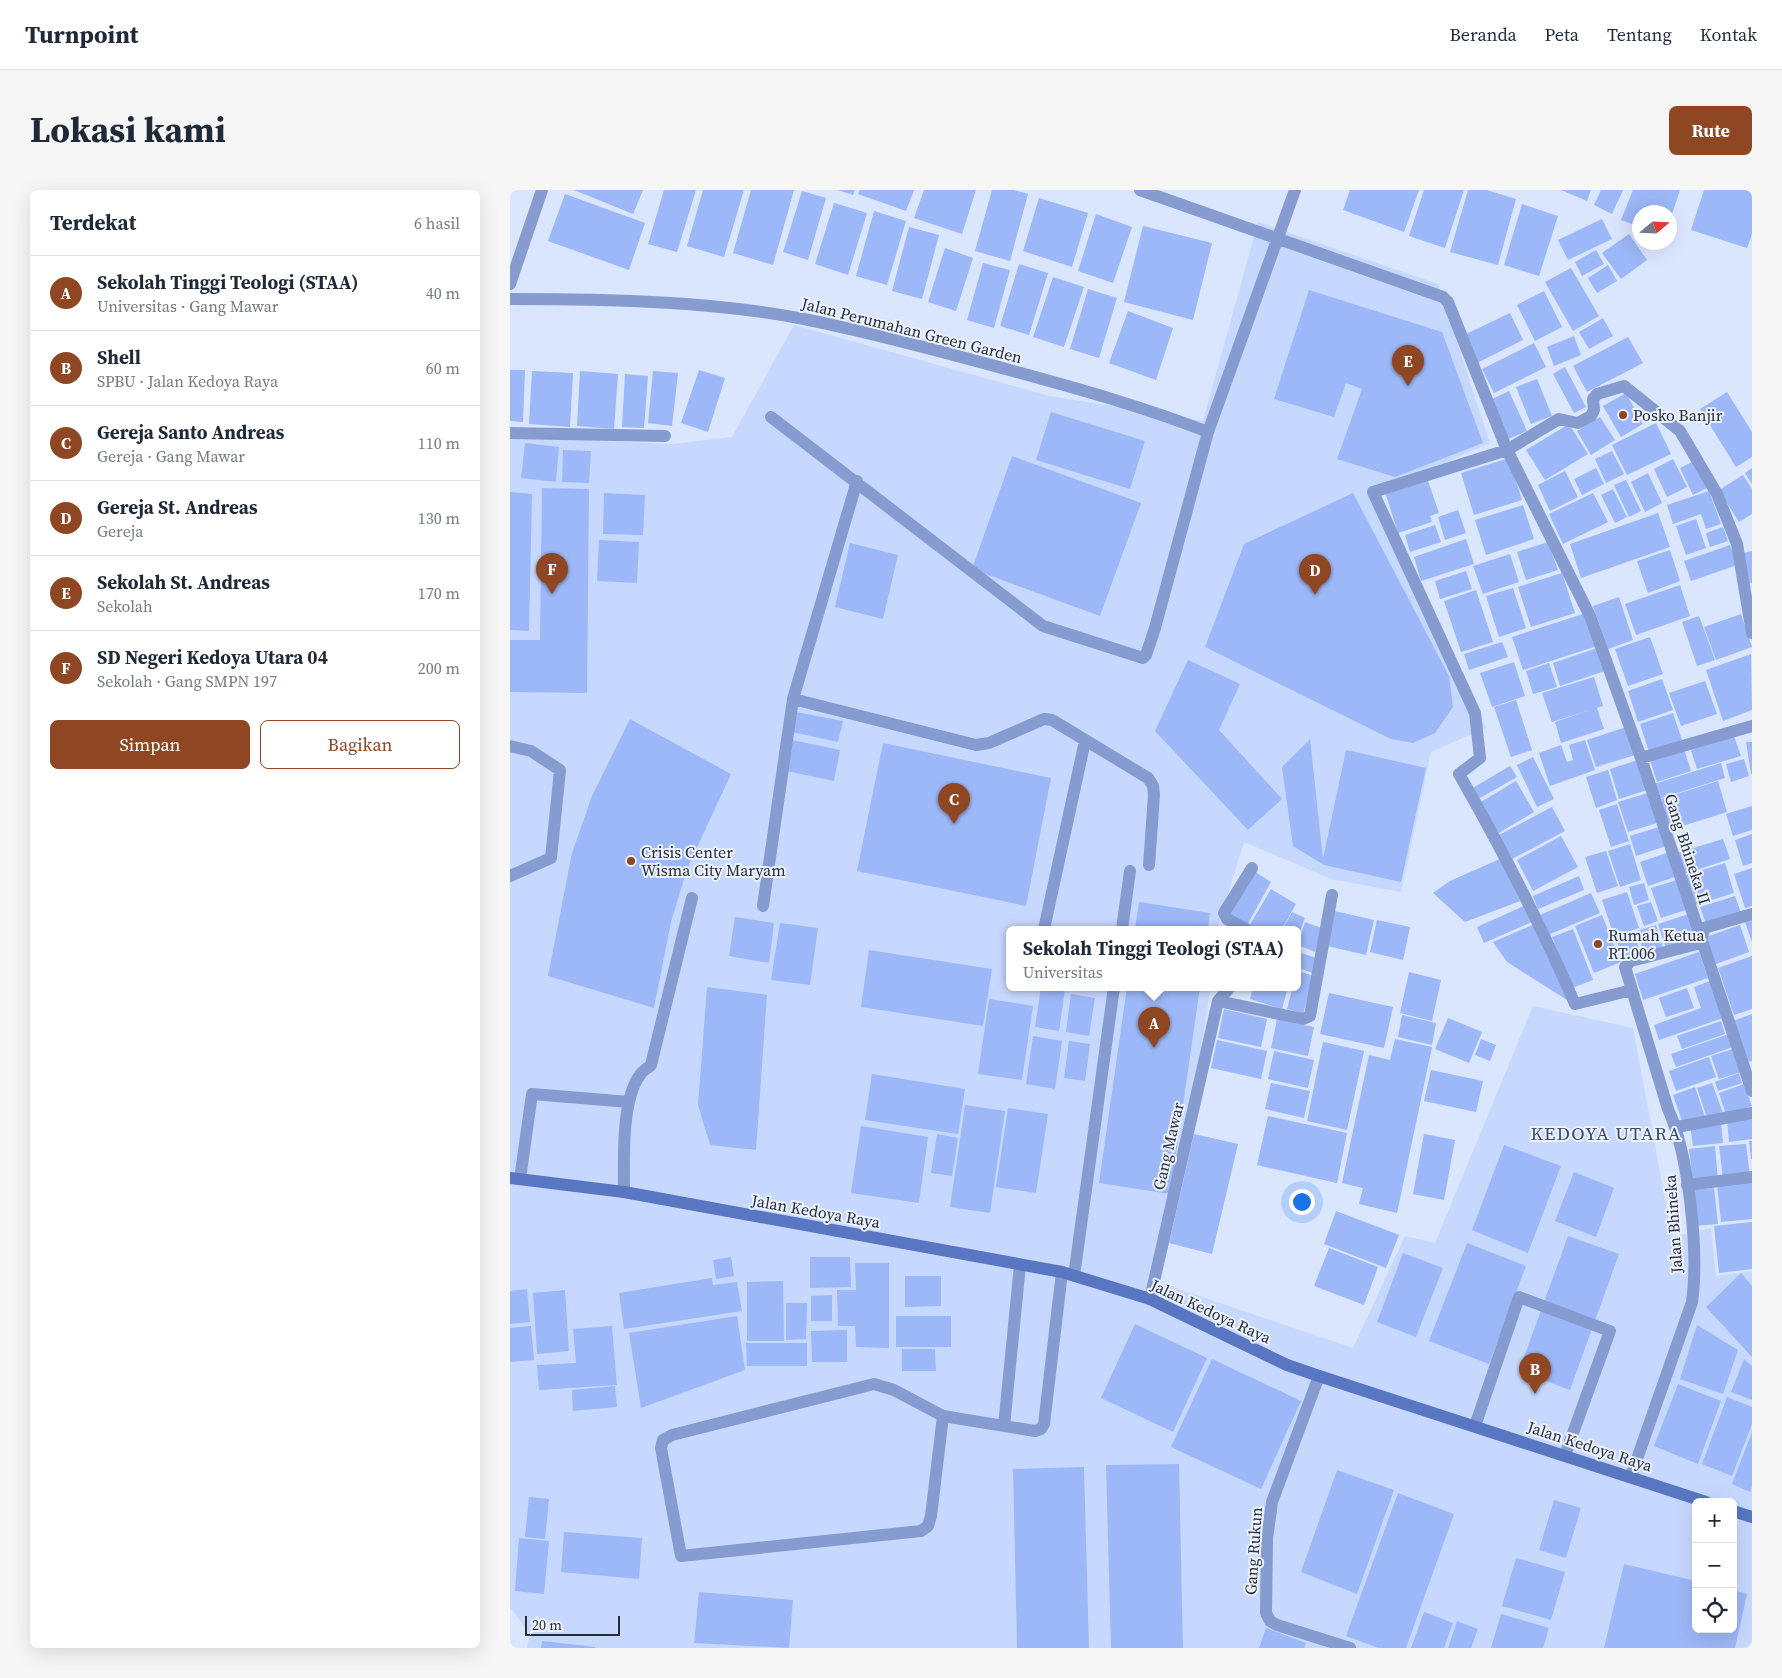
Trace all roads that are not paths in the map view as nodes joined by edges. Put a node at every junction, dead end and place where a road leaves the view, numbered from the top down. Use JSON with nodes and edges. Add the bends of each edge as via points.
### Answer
{"nodes":[{"id":1,"x":542,"y":190,"type":"edge"},
{"id":2,"x":1140,"y":190,"type":"edge"},
{"id":3,"x":1295,"y":190,"type":"edge"},
{"id":4,"x":1277,"y":238,"type":"junction"},
{"id":5,"x":510,"y":284,"type":"edge"},
{"id":6,"x":510,"y":299,"type":"edge"},
{"id":7,"x":771,"y":417,"type":"dead end"},
{"id":8,"x":1208,"y":432,"type":"junction"},
{"id":9,"x":510,"y":433,"type":"edge"},
{"id":10,"x":665,"y":436,"type":"dead end"},
{"id":11,"x":1507,"y":450,"type":"junction"},
{"id":12,"x":857,"y":482,"type":"junction"},
{"id":13,"x":1752,"y":632,"type":"edge"},
{"id":14,"x":793,"y":698,"type":"junction"},
{"id":15,"x":1752,"y":726,"type":"edge"},
{"id":16,"x":1085,"y":741,"type":"junction"},
{"id":17,"x":510,"y":746,"type":"edge"},
{"id":18,"x":1641,"y":758,"type":"junction"},
{"id":19,"x":1149,"y":866,"type":"dead end"},
{"id":20,"x":1252,"y":868,"type":"dead end"},
{"id":21,"x":1130,"y":871,"type":"dead end"},
{"id":22,"x":510,"y":876,"type":"edge"},
{"id":23,"x":1332,"y":895,"type":"dead end"},
{"id":24,"x":692,"y":898,"type":"dead end"},
{"id":25,"x":763,"y":906,"type":"dead end"},
{"id":26,"x":1752,"y":914,"type":"edge"},
{"id":27,"x":1044,"y":926,"type":"edge"},
{"id":28,"x":1122,"y":926,"type":"edge"},
{"id":29,"x":1240,"y":926,"type":"edge"},
{"id":30,"x":1701,"y":944,"type":"junction"},
{"id":31,"x":1632,"y":990,"type":"junction"},
{"id":32,"x":1113,"y":991,"type":"edge"},
{"id":33,"x":1227,"y":991,"type":"edge"},
{"id":34,"x":1218,"y":1002,"type":"junction"},
{"id":35,"x":1752,"y":1091,"type":"edge"},
{"id":36,"x":629,"y":1102,"type":"junction"},
{"id":37,"x":1752,"y":1113,"type":"edge"},
{"id":38,"x":1676,"y":1127,"type":"junction"},
{"id":39,"x":1752,"y":1177,"type":"edge"},
{"id":40,"x":515,"y":1178,"type":"edge"},
{"id":41,"x":1687,"y":1185,"type":"junction"},
{"id":42,"x":624,"y":1192,"type":"junction"},
{"id":43,"x":1020,"y":1265,"type":"junction"},
{"id":44,"x":1068,"y":1274,"type":"junction"},
{"id":45,"x":1150,"y":1298,"type":"junction"},
{"id":46,"x":1319,"y":1376,"type":"junction"},
{"id":47,"x":944,"y":1416,"type":"junction"},
{"id":48,"x":1004,"y":1426,"type":"junction"},
{"id":49,"x":1475,"y":1426,"type":"junction"},
{"id":50,"x":1565,"y":1455,"type":"junction"},
{"id":51,"x":1631,"y":1476,"type":"junction"},
{"id":52,"x":1694,"y":1498,"type":"edge"},
{"id":53,"x":1737,"y":1512,"type":"edge"},
{"id":54,"x":1752,"y":1517,"type":"edge"},
{"id":55,"x":1350,"y":1648,"type":"edge"}],
"edges":[{"from":1,"to":5,"type":"street"},
{"from":2,"to":4,"type":"street"},
{"from":3,"to":4,"type":"street"},
{"from":4,"to":8,"type":"street"},
{"from":4,"to":11,"type":"street","name":"Gang Bhineka II","via":[[1442,297],[1448,302]]},
{"from":6,"to":8,"type":"street","name":"Jalan Perumahan Green Garden","via":[[699,306],[802,319],[914,344],[1088,392],[1157,412]]},
{"from":7,"to":12,"type":"street"},
{"from":8,"to":12,"type":"street","via":[[1144,658],[1044,626]]},
{"from":9,"to":10,"type":"street"},
{"from":11,"to":13,"type":"street","via":[[1559,419],[1578,423],[1591,416],[1593,399],[1597,394],[1620,386],[1627,388],[1680,431],[1717,494],[1737,544]]},
{"from":11,"to":18,"type":"street","name":"Gang Bhineka II","via":[[1590,616]]},
{"from":11,"to":31,"type":"street","via":[[1372,492],[1475,713],[1480,758],[1459,774],[1547,939],[1575,1004]]},
{"from":12,"to":14,"type":"street"},
{"from":14,"to":16,"type":"street","via":[[976,745],[989,743],[1044,719],[1052,720]]},
{"from":14,"to":25,"type":"street"},
{"from":15,"to":18,"type":"street"},
{"from":16,"to":19,"type":"street","via":[[1148,778],[1153,786]]},
{"from":16,"to":27,"type":"street"},
{"from":17,"to":22,"type":"street","via":[[531,751],[560,770],[560,783],[551,858]]},
{"from":18,"to":30,"type":"street","name":"Gang Bhineka II"},
{"from":20,"to":29,"type":"street","via":[[1224,913],[1227,920]]},
{"from":21,"to":28,"type":"street"},
{"from":23,"to":34,"type":"street","via":[[1310,1016],[1303,1019]]},
{"from":24,"to":36,"type":"street","via":[[651,1065],[639,1075]]},
{"from":26,"to":30,"type":"street","via":[[1704,928]]},
{"from":30,"to":31,"type":"street","name":"Jalan Bhineka","via":[[1631,961],[1625,967]]},
{"from":30,"to":35,"type":"street","name":"Gang Bhineka II"},
{"from":31,"to":38,"type":"street","name":"Jalan Bhineka"},
{"from":32,"to":44,"type":"street"},
{"from":33,"to":34,"type":"street","name":"Gang Mawar"},
{"from":34,"to":45,"type":"street","name":"Gang Mawar"},
{"from":36,"to":40,"type":"street","via":[[532,1094]]},
{"from":36,"to":42,"type":"street","via":[[624,1143]]},
{"from":37,"to":38,"type":"street"},
{"from":38,"to":41,"type":"street","name":"Jalan Bhineka"},
{"from":39,"to":41,"type":"street"},
{"from":40,"to":42,"type":"street","name":"Jalan Kedoya Raya"},
{"from":41,"to":51,"type":"street","name":"Jalan Bhineka","via":[[1694,1282],[1692,1302]]},
{"from":42,"to":43,"type":"street","name":"Jalan Kedoya Raya"},
{"from":43,"to":44,"type":"street","name":"Jalan Kedoya Raya"},
{"from":43,"to":48,"type":"street"},
{"from":44,"to":45,"type":"street","name":"Jalan Kedoya Raya"},
{"from":44,"to":48,"type":"street","via":[[1044,1424],[1035,1431]]},
{"from":45,"to":46,"type":"street","name":"Jalan Kedoya Raya","via":[[1287,1364]]},
{"from":46,"to":49,"type":"street","name":"Jalan Kedoya Raya"},
{"from":46,"to":55,"type":"street","name":"Gang Rukun","via":[[1272,1502],[1267,1539],[1266,1613],[1277,1625]]},
{"from":47,"to":47,"type":"street","via":[[894,1390],[874,1384],[672,1435],[663,1440],[660,1448],[681,1556],[921,1531],[928,1526],[931,1516]]},
{"from":47,"to":48,"type":"street"},
{"from":49,"to":50,"type":"street","name":"Jalan Kedoya Raya"},
{"from":49,"to":50,"type":"street","via":[[1519,1298],[1610,1331]]},
{"from":50,"to":51,"type":"street","name":"Jalan Kedoya Raya"},
{"from":51,"to":52,"type":"street","name":"Jalan Kedoya Raya"},
{"from":53,"to":54,"type":"street"}]}
